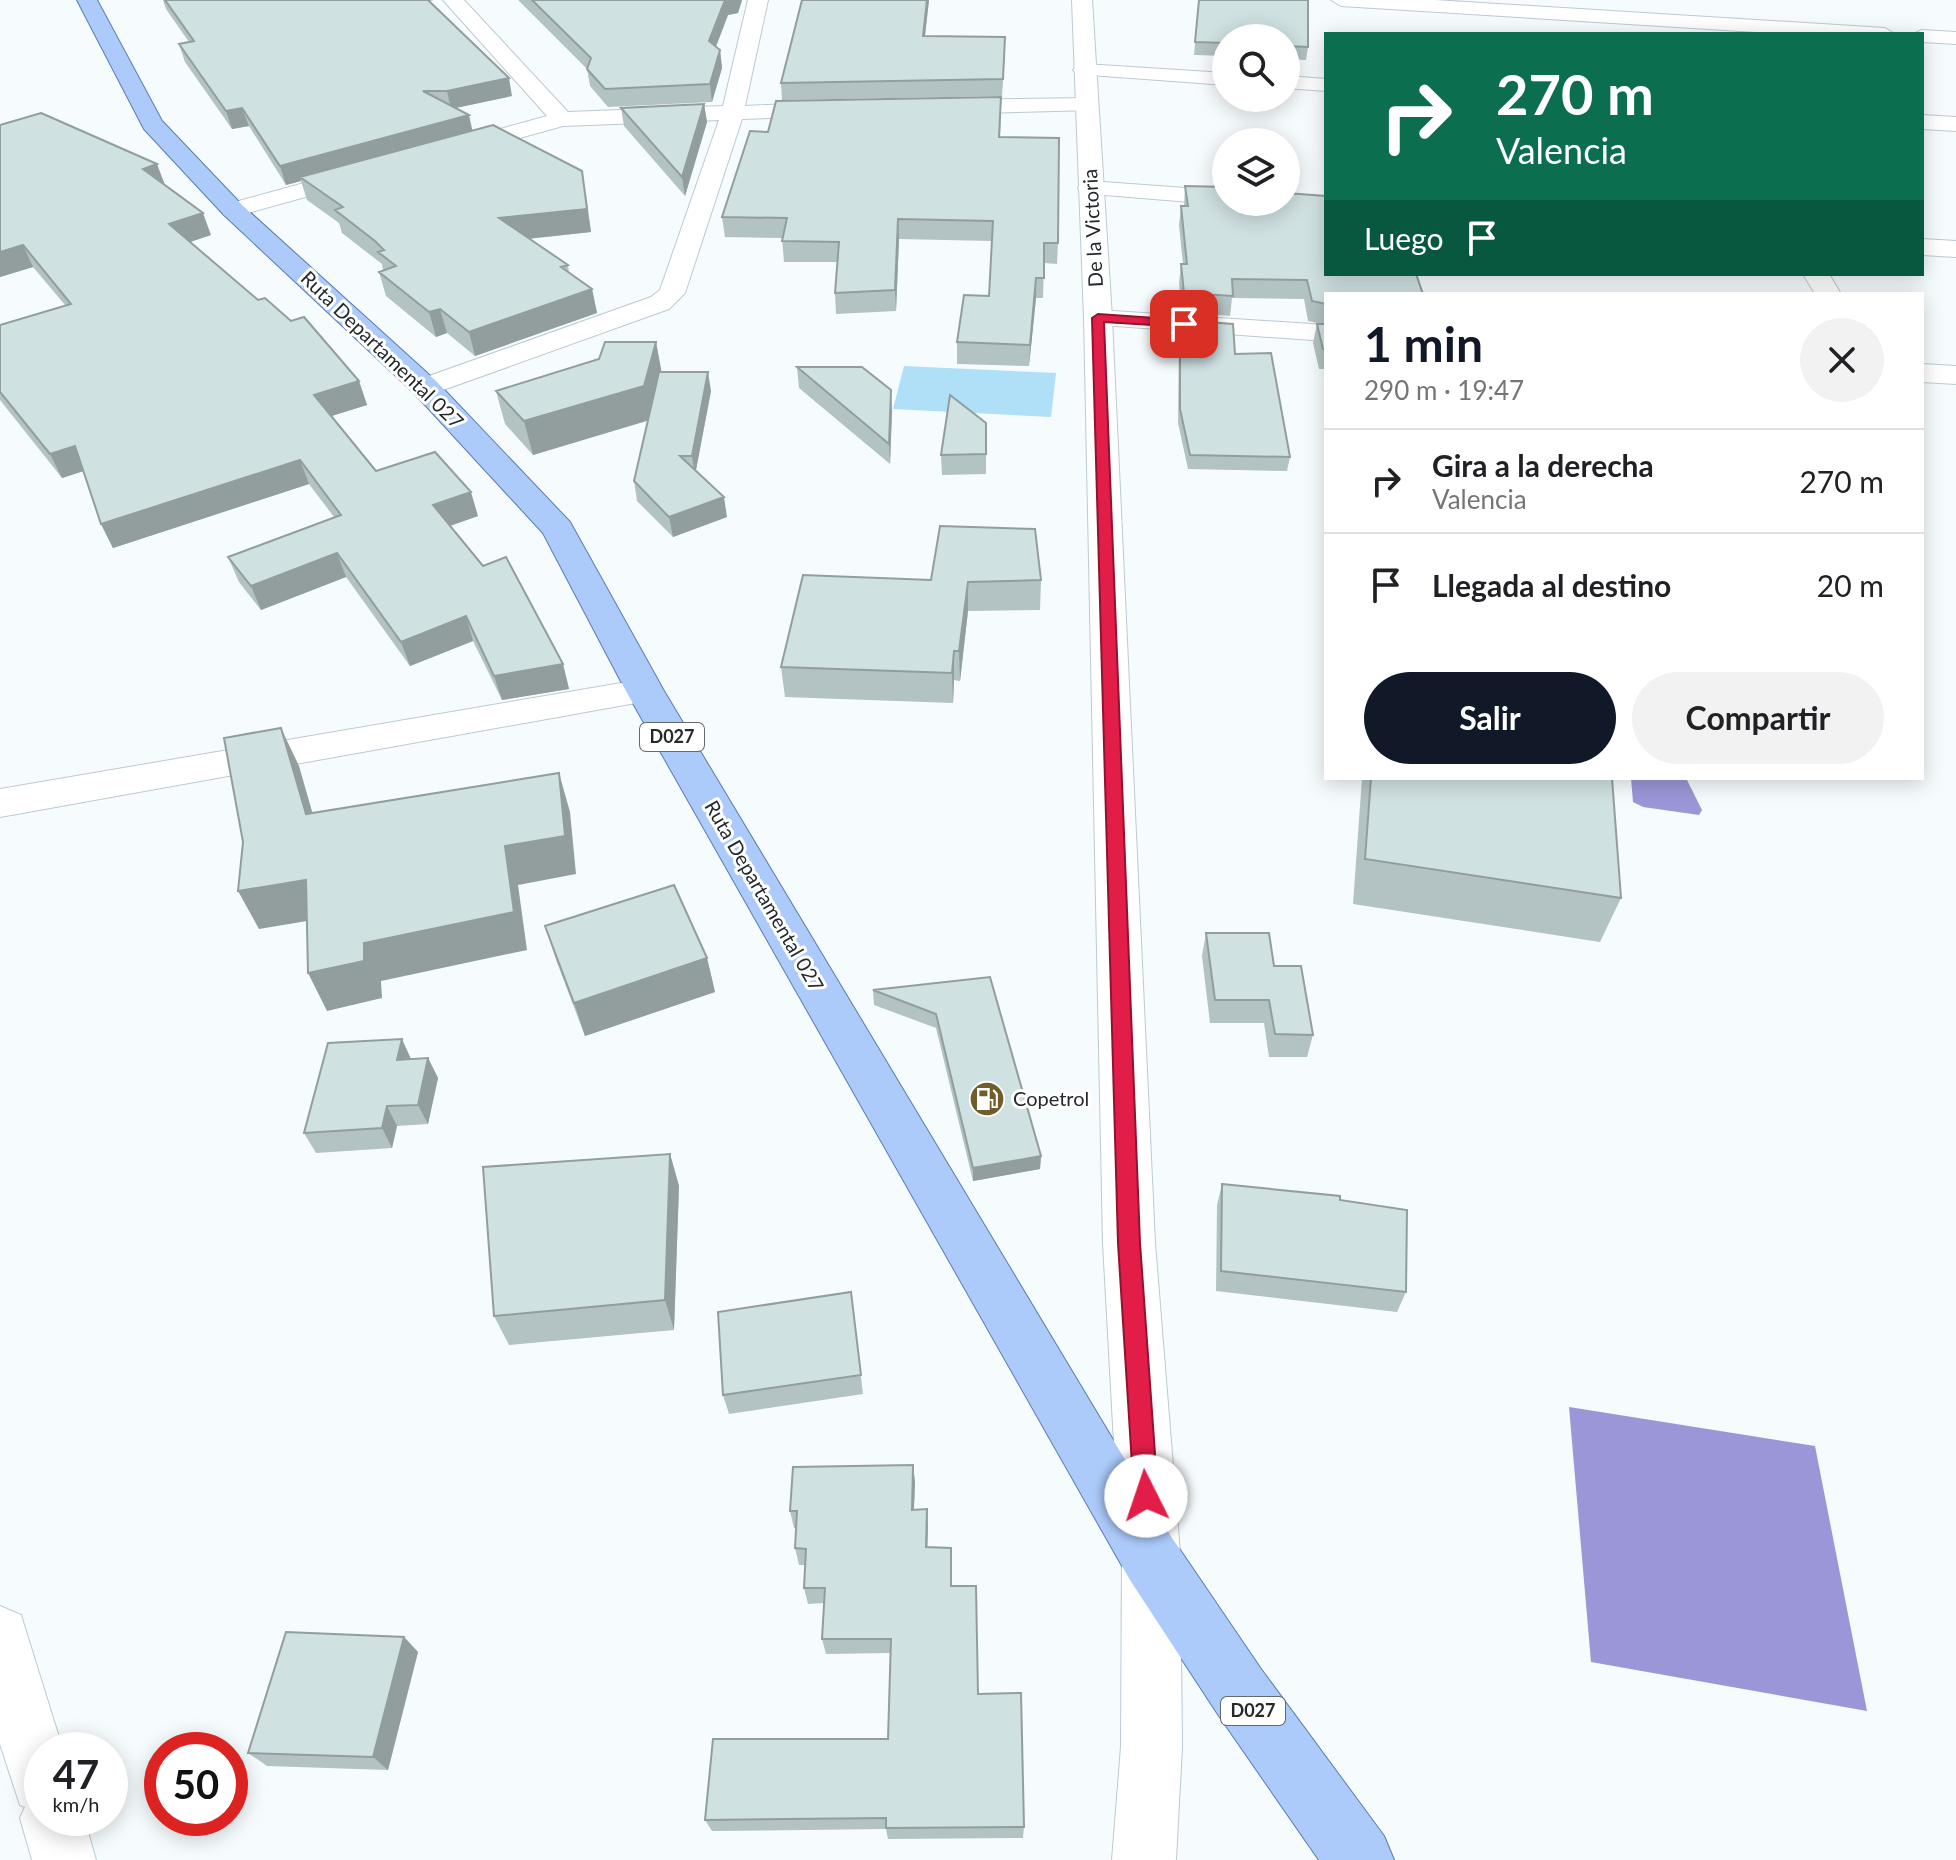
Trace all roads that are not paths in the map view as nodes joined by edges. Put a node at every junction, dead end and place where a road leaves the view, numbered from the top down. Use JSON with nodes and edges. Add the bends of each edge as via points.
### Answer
{"nodes":[{"id":1,"x":453,"y":0,"type":"edge"},
{"id":2,"x":758,"y":0,"type":"edge"},
{"id":3,"x":1082,"y":0,"type":"edge"},
{"id":4,"x":1341,"y":0,"type":"edge"},
{"id":5,"x":92,"y":1,"type":"edge"},
{"id":6,"x":1595,"y":17,"type":"edge"},
{"id":7,"x":1851,"y":32,"type":"edge"},
{"id":8,"x":1924,"y":36,"type":"edge"},
{"id":9,"x":1956,"y":38,"type":"edge"},
{"id":10,"x":1084,"y":70,"type":"junction"},
{"id":11,"x":1212,"y":78,"type":"edge"},
{"id":12,"x":1300,"y":83,"type":"edge"},
{"id":13,"x":1324,"y":85,"type":"edge"},
{"id":14,"x":1086,"y":105,"type":"junction"},
{"id":15,"x":917,"y":108,"type":"edge"},
{"id":16,"x":856,"y":109,"type":"edge"},
{"id":17,"x":733,"y":111,"type":"junction"},
{"id":18,"x":562,"y":119,"type":"junction"},
{"id":19,"x":1924,"y":122,"type":"edge"},
{"id":20,"x":1956,"y":124,"type":"edge"},
{"id":21,"x":428,"y":156,"type":"edge"},
{"id":22,"x":383,"y":169,"type":"edge"},
{"id":23,"x":1090,"y":188,"type":"junction"},
{"id":24,"x":1212,"y":197,"type":"edge"},
{"id":25,"x":233,"y":210,"type":"junction"},
{"id":26,"x":1924,"y":247,"type":"edge"},
{"id":27,"x":1956,"y":249,"type":"edge"},
{"id":28,"x":1098,"y":318,"type":"junction"},
{"id":29,"x":1324,"y":333,"type":"edge"},
{"id":30,"x":1924,"y":373,"type":"edge"},
{"id":31,"x":1956,"y":375,"type":"edge"},
{"id":32,"x":425,"y":387,"type":"junction"},
{"id":33,"x":645,"y":691,"type":"junction"},
{"id":34,"x":0,"y":803,"type":"edge"},
{"id":35,"x":1151,"y":1559,"type":"junction"},
{"id":36,"x":2,"y":1649,"type":"edge"},
{"id":37,"x":27,"y":1732,"type":"edge"},
{"id":38,"x":57,"y":1836,"type":"edge"},
{"id":39,"x":64,"y":1860,"type":"edge"},
{"id":40,"x":1144,"y":1860,"type":"edge"},
{"id":41,"x":1360,"y":1860,"type":"edge"}],
"edges":[{"from":1,"to":18,"type":"street"},
{"from":2,"to":17,"type":"street"},
{"from":3,"to":10,"type":"main road","name":"De la Victoria"},
{"from":4,"to":6,"type":"street"},
{"from":5,"to":25,"type":"main road","name":"Ruta Departamental 027","number":"D027","via":[[152,124]]},
{"from":6,"to":7,"type":"street"},
{"from":8,"to":9,"type":"street"},
{"from":10,"to":11,"type":"street"},
{"from":10,"to":14,"type":"main road","name":"De la Victoria"},
{"from":12,"to":13,"type":"street"},
{"from":14,"to":15,"type":"street"},
{"from":14,"to":23,"type":"main road","name":"De la Victoria"},
{"from":16,"to":17,"type":"street"},
{"from":17,"to":18,"type":"street"},
{"from":17,"to":32,"type":"street","via":[[672,293],[660,303]]},
{"from":18,"to":21,"type":"street"},
{"from":19,"to":20,"type":"street"},
{"from":22,"to":25,"type":"street"},
{"from":23,"to":24,"type":"street"},
{"from":23,"to":28,"type":"main road","name":"De la Victoria"},
{"from":25,"to":32,"type":"main road","name":"Ruta Departamental 027","number":"D027"},
{"from":26,"to":27,"type":"street"},
{"from":28,"to":29,"type":"street"},
{"from":28,"to":35,"type":"main road","name":"De la Victoria","via":[[1129,1243]]},
{"from":30,"to":31,"type":"street"},
{"from":32,"to":33,"type":"main road","name":"Ruta Departamental 027","number":"D027","via":[[558,529]]},
{"from":33,"to":34,"type":"street"},
{"from":33,"to":35,"type":"main road","name":"Ruta Departamental 027","number":"D027"},
{"from":35,"to":40,"type":"street","via":[[1154,1708]]},
{"from":35,"to":41,"type":"main road","name":"Ruta Departamental 027","number":"D027"},
{"from":36,"to":37,"type":"street"},
{"from":38,"to":39,"type":"street"}]}
